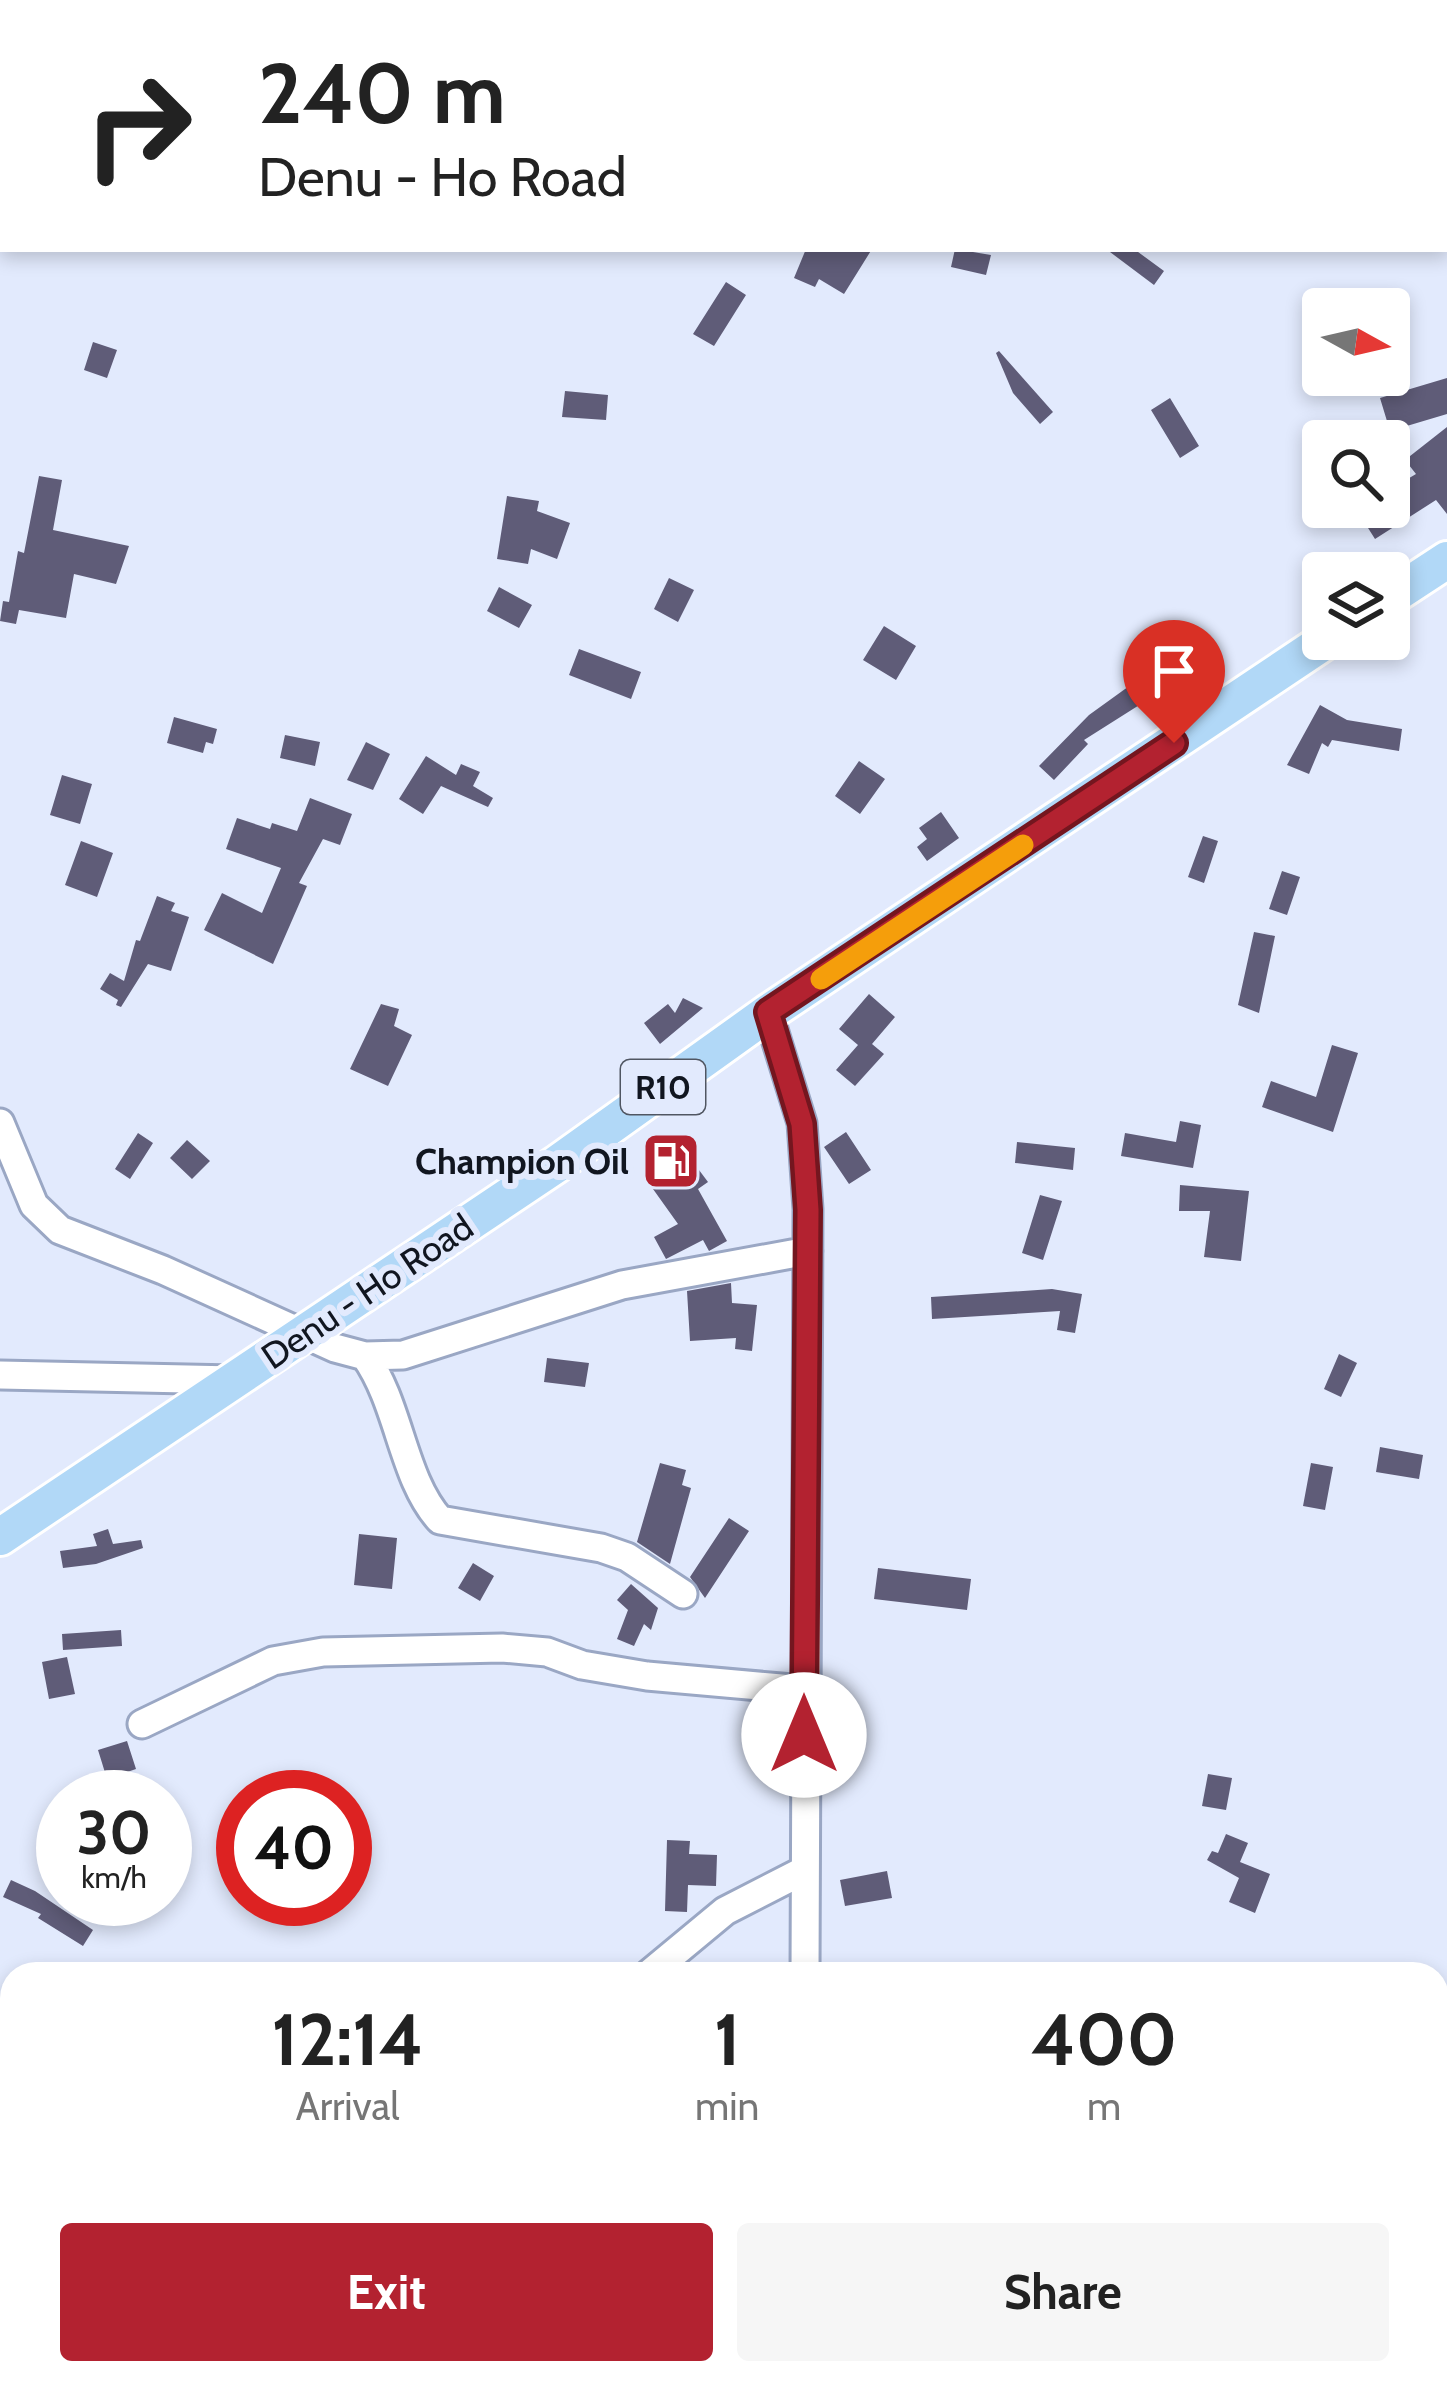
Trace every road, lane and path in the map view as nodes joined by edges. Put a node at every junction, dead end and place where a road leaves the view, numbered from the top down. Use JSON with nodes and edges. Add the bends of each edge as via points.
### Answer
{"nodes":[{"id":1,"x":1447,"y":560,"type":"edge"},
{"id":2,"x":1410,"y":584,"type":"edge"},
{"id":3,"x":1302,"y":656,"type":"edge"},
{"id":4,"x":768,"y":1012,"type":"junction"},
{"id":5,"x":0,"y":1123,"type":"edge"},
{"id":6,"x":808,"y":1251,"type":"junction"},
{"id":7,"x":304,"y":1335,"type":"junction"},
{"id":8,"x":365,"y":1356,"type":"junction"},
{"id":9,"x":0,"y":1375,"type":"edge"},
{"id":10,"x":234,"y":1380,"type":"junction"},
{"id":11,"x":0,"y":1538,"type":"edge"},
{"id":12,"x":682,"y":1594,"type":"dead end"},
{"id":13,"x":804,"y":1690,"type":"junction"},
{"id":14,"x":142,"y":1724,"type":"dead end"},
{"id":15,"x":803,"y":1870,"type":"junction"},
{"id":16,"x":663,"y":1962,"type":"edge"},
{"id":17,"x":805,"y":1962,"type":"edge"}],
"edges":[{"from":1,"to":2,"type":"main road"},
{"from":3,"to":4,"type":"main road","name":"Denu - Ho Road","number":"R10"},
{"from":4,"to":6,"type":"street","via":[[802,1124]]},
{"from":4,"to":7,"type":"main road","name":"Denu - Ho Road","number":"R10"},
{"from":5,"to":7,"type":"street","via":[[34,1205],[60,1230]]},
{"from":6,"to":8,"type":"street","via":[[622,1285],[403,1355]]},
{"from":6,"to":13,"type":"street"},
{"from":7,"to":8,"type":"street"},
{"from":7,"to":10,"type":"main road","name":"Denu - Ho Road","number":"R10"},
{"from":8,"to":12,"type":"street","via":[[440,1520],[602,1548]]},
{"from":9,"to":10,"type":"street"},
{"from":10,"to":11,"type":"main road","name":"Denu - Ho Road","number":"R10"},
{"from":13,"to":14,"type":"street","via":[[647,1676],[502,1648],[323,1652],[273,1661]]},
{"from":13,"to":15,"type":"street"},
{"from":15,"to":16,"type":"street","via":[[725,1911]]},
{"from":15,"to":17,"type":"street"}]}
